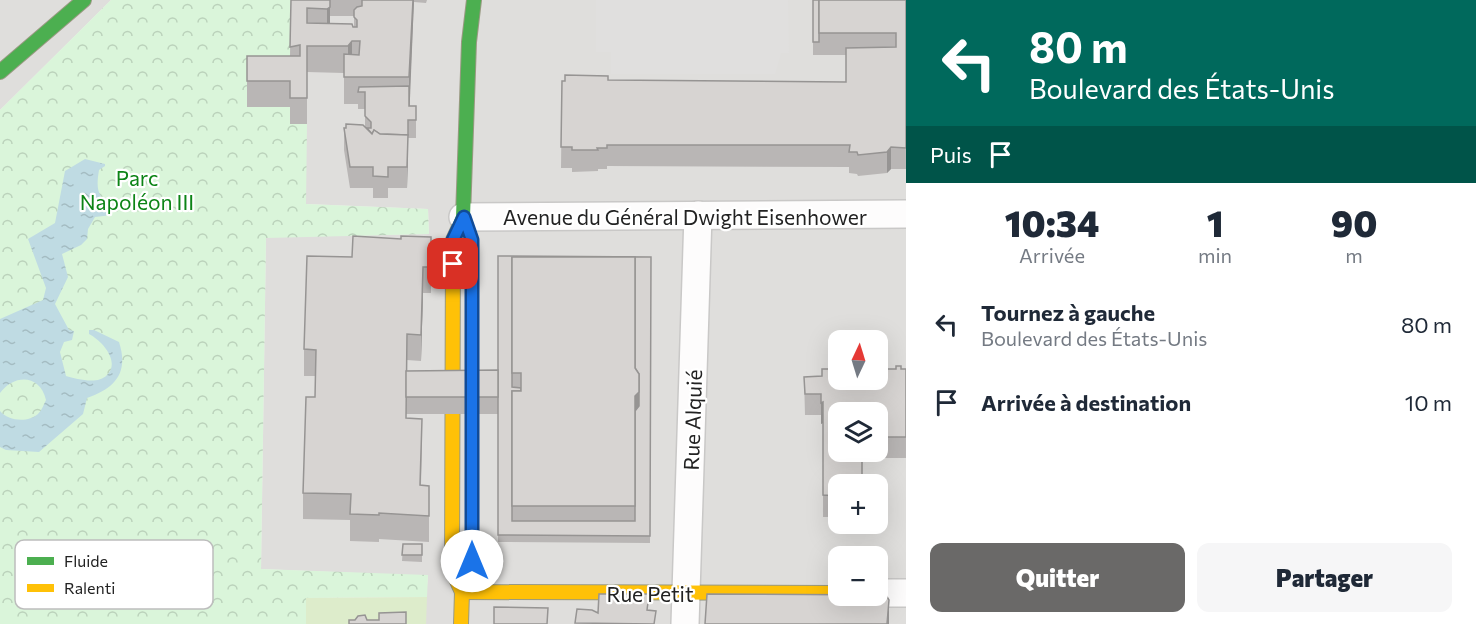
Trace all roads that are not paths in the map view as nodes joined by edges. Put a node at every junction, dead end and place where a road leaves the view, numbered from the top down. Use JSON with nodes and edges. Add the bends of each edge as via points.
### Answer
{"nodes":[{"id":1,"x":84,"y":0,"type":"edge"},
{"id":2,"x":474,"y":0,"type":"edge"},
{"id":3,"x":0,"y":72,"type":"edge"},
{"id":4,"x":906,"y":214,"type":"edge"},
{"id":5,"x":698,"y":215,"type":"junction"},
{"id":6,"x":466,"y":225,"type":"junction"},
{"id":7,"x":472,"y":561,"type":"dead end"},
{"id":8,"x":462,"y":592,"type":"junction"},
{"id":9,"x":686,"y":593,"type":"junction"},
{"id":10,"x":828,"y":593,"type":"edge"},
{"id":11,"x":888,"y":593,"type":"edge"},
{"id":12,"x":906,"y":593,"type":"edge"},
{"id":13,"x":461,"y":624,"type":"edge"},
{"id":14,"x":685,"y":624,"type":"edge"}],
"edges":[{"from":1,"to":3,"type":"main road"},
{"from":2,"to":6,"type":"main road","via":[[469,42]]},
{"from":4,"to":5,"type":"street","name":"Avenue du Général Dwight Eisenhower"},
{"from":5,"to":6,"type":"street","name":"Avenue du Général Dwight Eisenhower"},
{"from":5,"to":9,"type":"street","name":"Rue Alquié"},
{"from":6,"to":8,"type":"main road","via":[[453,240],[452,570]]},
{"from":7,"to":8,"type":"main road"},
{"from":8,"to":9,"type":"main road","name":"Rue Petit"},
{"from":8,"to":13,"type":"main road"},
{"from":9,"to":10,"type":"main road","name":"Rue Petit"},
{"from":9,"to":14,"type":"street","name":"Rue Alquié"},
{"from":11,"to":12,"type":"street"}]}
